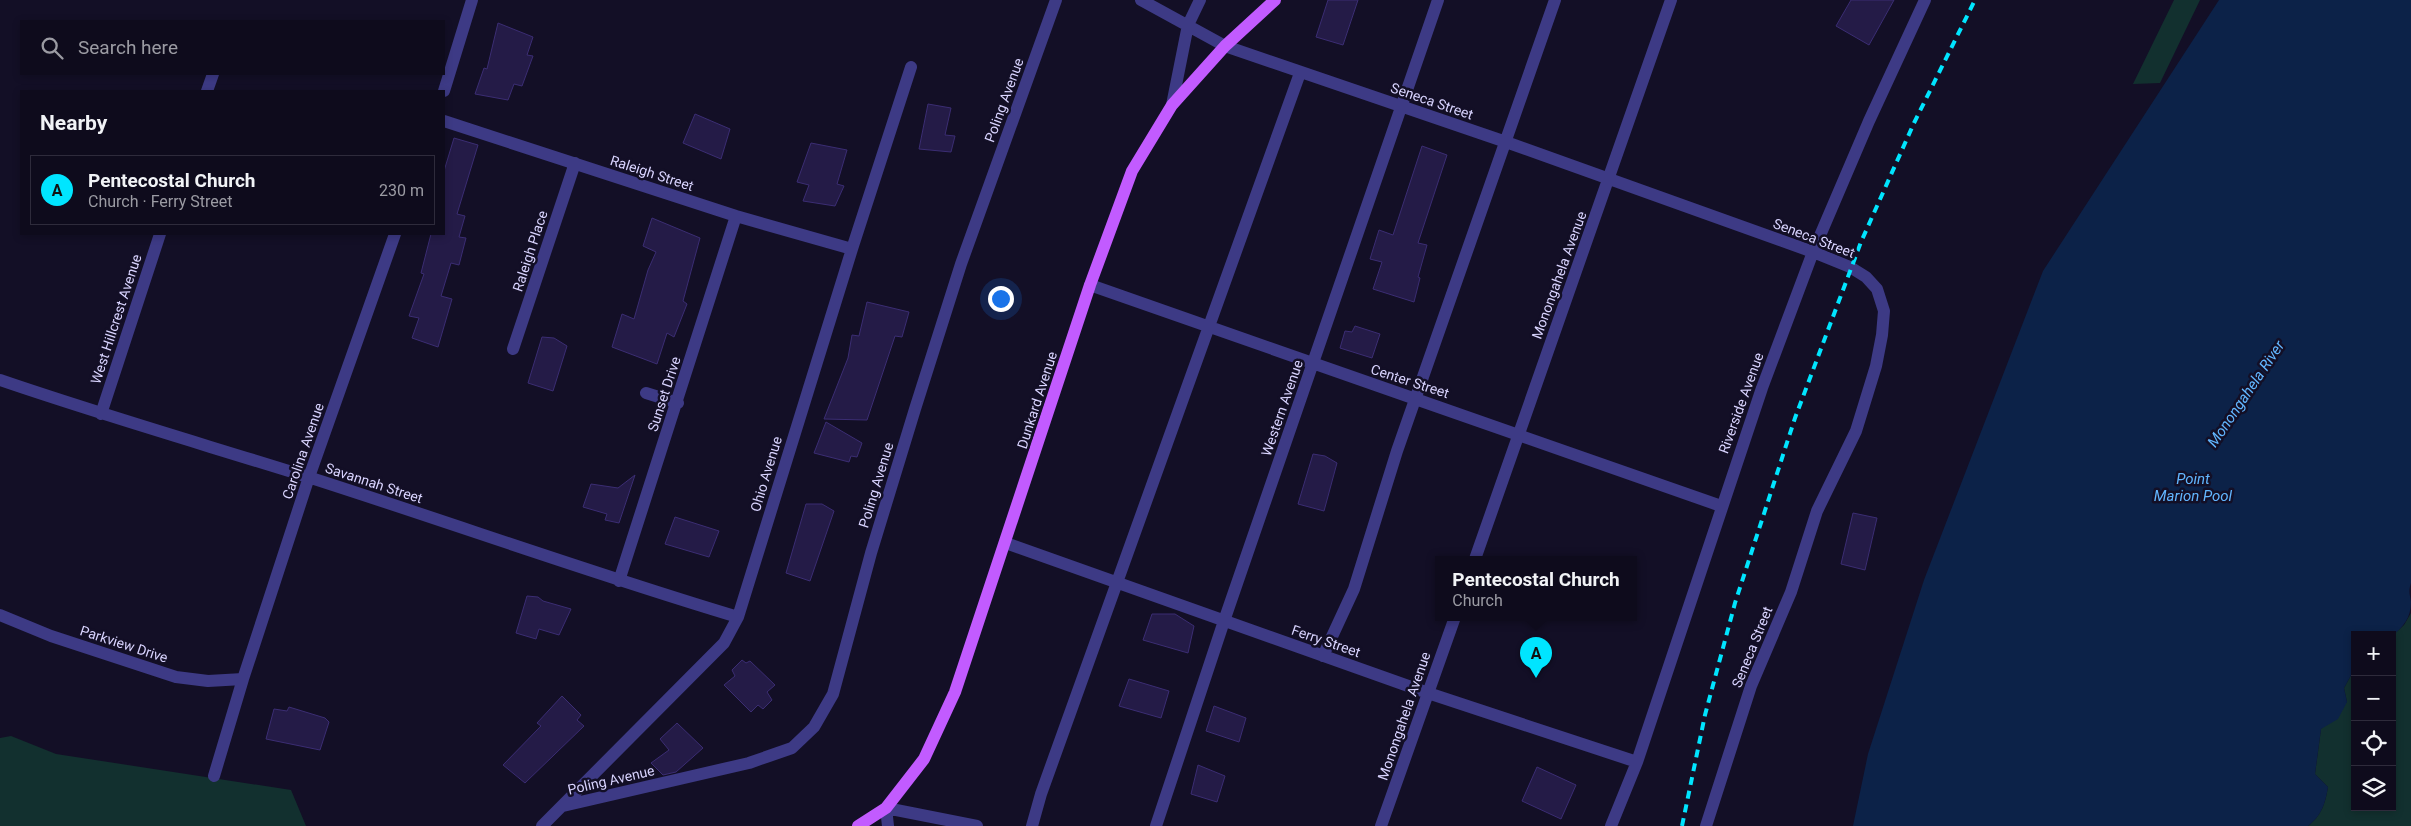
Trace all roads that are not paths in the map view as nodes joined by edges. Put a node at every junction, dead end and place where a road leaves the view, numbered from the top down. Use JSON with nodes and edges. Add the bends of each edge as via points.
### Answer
{"nodes":[{"id":1,"x":472,"y":0,"type":"edge"},
{"id":2,"x":1056,"y":0,"type":"edge"},
{"id":3,"x":1140,"y":0,"type":"edge"},
{"id":4,"x":1200,"y":0,"type":"edge"},
{"id":5,"x":1275,"y":0,"type":"edge"},
{"id":6,"x":1438,"y":0,"type":"edge"},
{"id":7,"x":1555,"y":0,"type":"edge"},
{"id":8,"x":1671,"y":0,"type":"edge"},
{"id":9,"x":1925,"y":0,"type":"edge"},
{"id":10,"x":1188,"y":26,"type":"junction"},
{"id":11,"x":1225,"y":46,"type":"junction"},
{"id":12,"x":911,"y":67,"type":"dead end"},
{"id":13,"x":1300,"y":73,"type":"junction"},
{"id":14,"x":213,"y":75,"type":"edge"},
{"id":15,"x":207,"y":90,"type":"edge"},
{"id":16,"x":444,"y":90,"type":"edge"},
{"id":17,"x":1172,"y":105,"type":"junction"},
{"id":18,"x":1403,"y":107,"type":"junction"},
{"id":19,"x":445,"y":121,"type":"edge"},
{"id":20,"x":1506,"y":142,"type":"junction"},
{"id":21,"x":575,"y":163,"type":"junction"},
{"id":22,"x":1609,"y":180,"type":"junction"},
{"id":23,"x":736,"y":216,"type":"junction"},
{"id":24,"x":160,"y":235,"type":"edge"},
{"id":25,"x":394,"y":235,"type":"edge"},
{"id":26,"x":852,"y":250,"type":"junction"},
{"id":27,"x":1813,"y":252,"type":"junction"},
{"id":28,"x":1090,"y":285,"type":"junction"},
{"id":29,"x":1210,"y":328,"type":"junction"},
{"id":30,"x":513,"y":349,"type":"dead end"},
{"id":31,"x":1312,"y":365,"type":"junction"},
{"id":32,"x":0,"y":380,"type":"edge"},
{"id":33,"x":646,"y":393,"type":"dead end"},
{"id":34,"x":1416,"y":399,"type":"junction"},
{"id":35,"x":678,"y":403,"type":"junction"},
{"id":36,"x":101,"y":414,"type":"junction"},
{"id":37,"x":1519,"y":433,"type":"junction"},
{"id":38,"x":309,"y":477,"type":"junction"},
{"id":39,"x":1721,"y":506,"type":"junction"},
{"id":40,"x":1006,"y":543,"type":"junction"},
{"id":41,"x":1476,"y":556,"type":"edge"},
{"id":42,"x":619,"y":581,"type":"junction"},
{"id":43,"x":1118,"y":584,"type":"junction"},
{"id":44,"x":0,"y":616,"type":"edge"},
{"id":45,"x":738,"y":616,"type":"junction"},
{"id":46,"x":1224,"y":621,"type":"junction"},
{"id":47,"x":1454,"y":621,"type":"edge"},
{"id":48,"x":1323,"y":656,"type":"junction"},
{"id":49,"x":242,"y":679,"type":"junction"},
{"id":50,"x":1428,"y":693,"type":"junction"},
{"id":51,"x":1637,"y":762,"type":"junction"},
{"id":52,"x":214,"y":776,"type":"dead end"},
{"id":53,"x":563,"y":806,"type":"junction"},
{"id":54,"x":886,"y":808,"type":"junction"},
{"id":55,"x":542,"y":826,"type":"edge"},
{"id":56,"x":858,"y":826,"type":"edge"},
{"id":57,"x":888,"y":826,"type":"edge"},
{"id":58,"x":978,"y":826,"type":"edge"},
{"id":59,"x":1032,"y":826,"type":"edge"},
{"id":60,"x":1156,"y":826,"type":"edge"},
{"id":61,"x":1381,"y":826,"type":"edge"},
{"id":62,"x":1611,"y":826,"type":"edge"},
{"id":63,"x":1706,"y":826,"type":"edge"}],
"edges":[{"from":1,"to":16,"type":"street"},
{"from":2,"to":53,"type":"street","name":"Poling Avenue","via":[[961,264],[914,409],[833,694],[814,727],[792,748],[749,762]]},
{"from":3,"to":10,"type":"street","name":"Seneca Street"},
{"from":4,"to":10,"type":"street"},
{"from":5,"to":11,"type":"main road","name":"Dunkard Avenue"},
{"from":6,"to":18,"type":"street","name":"Western Avenue"},
{"from":7,"to":20,"type":"street"},
{"from":8,"to":22,"type":"street","name":"Monongahela Avenue"},
{"from":9,"to":27,"type":"street","name":"Riverside Avenue"},
{"from":10,"to":11,"type":"street","name":"Seneca Street"},
{"from":10,"to":17,"type":"street"},
{"from":11,"to":13,"type":"street","name":"Seneca Street"},
{"from":11,"to":17,"type":"main road","name":"Dunkard Avenue"},
{"from":12,"to":26,"type":"street","name":"Ohio Avenue"},
{"from":13,"to":18,"type":"street","name":"Seneca Street"},
{"from":13,"to":29,"type":"street"},
{"from":14,"to":15,"type":"street"},
{"from":17,"to":28,"type":"main road","name":"Dunkard Avenue","via":[[1132,171]]},
{"from":18,"to":20,"type":"street","name":"Seneca Street"},
{"from":18,"to":31,"type":"street","name":"Western Avenue"},
{"from":19,"to":21,"type":"street","name":"Raleigh Street"},
{"from":20,"to":22,"type":"street","name":"Seneca Street"},
{"from":20,"to":34,"type":"street"},
{"from":21,"to":23,"type":"street","name":"Raleigh Street"},
{"from":21,"to":30,"type":"street","name":"Raleigh Place"},
{"from":22,"to":27,"type":"street","name":"Seneca Street"},
{"from":22,"to":37,"type":"street","name":"Monongahela Avenue"},
{"from":23,"to":26,"type":"street","name":"Raleigh Street"},
{"from":23,"to":35,"type":"street","name":"Sunset Drive"},
{"from":24,"to":36,"type":"street","name":"West Hillcrest Avenue"},
{"from":25,"to":38,"type":"street","name":"Carolina Avenue"},
{"from":26,"to":45,"type":"street","name":"Ohio Avenue"},
{"from":27,"to":39,"type":"street","name":"Riverside Avenue"},
{"from":27,"to":63,"type":"street","name":"Seneca Street","via":[[1850,267],[1877,289],[1884,311],[1882,335],[1856,431],[1817,512],[1791,592],[1751,686]]},
{"from":28,"to":29,"type":"street","name":"Center Street"},
{"from":28,"to":40,"type":"main road","name":"Dunkard Avenue"},
{"from":29,"to":31,"type":"street","name":"Center Street"},
{"from":29,"to":43,"type":"street"},
{"from":31,"to":34,"type":"street","name":"Center Street"},
{"from":31,"to":46,"type":"street","name":"Western Avenue"},
{"from":32,"to":36,"type":"street","name":"Savannah Street"},
{"from":33,"to":35,"type":"street"},
{"from":34,"to":37,"type":"street","name":"Center Street"},
{"from":34,"to":48,"type":"street","via":[[1354,589]]},
{"from":35,"to":42,"type":"street","name":"Sunset Drive"},
{"from":36,"to":38,"type":"street","name":"Savannah Street"},
{"from":37,"to":39,"type":"street","name":"Center Street"},
{"from":37,"to":41,"type":"street","name":"Monongahela Avenue"},
{"from":38,"to":42,"type":"street","name":"Savannah Street"},
{"from":38,"to":49,"type":"street","name":"Carolina Avenue"},
{"from":39,"to":51,"type":"street","name":"Riverside Avenue"},
{"from":40,"to":43,"type":"street","name":"Ferry Street"},
{"from":40,"to":54,"type":"main road","name":"Dunkard Avenue","via":[[955,692],[924,759]]},
{"from":42,"to":45,"type":"street","name":"Savannah Street"},
{"from":43,"to":46,"type":"street","name":"Ferry Street"},
{"from":43,"to":59,"type":"street"},
{"from":44,"to":49,"type":"street","name":"Parkview Drive","via":[[176,677],[208,681]]},
{"from":45,"to":53,"type":"street","name":"Ohio Avenue","via":[[724,643]]},
{"from":46,"to":48,"type":"street","name":"Ferry Street"},
{"from":46,"to":60,"type":"street","name":"Western Avenue"},
{"from":47,"to":50,"type":"street","name":"Monongahela Avenue"},
{"from":48,"to":50,"type":"street","name":"Ferry Street"},
{"from":49,"to":52,"type":"street","name":"Carolina Avenue"},
{"from":50,"to":51,"type":"street","name":"Ferry Street"},
{"from":50,"to":61,"type":"street","name":"Monongahela Avenue"},
{"from":51,"to":62,"type":"street","name":"Riverside Avenue"},
{"from":53,"to":55,"type":"street","name":"Ohio Avenue"},
{"from":54,"to":56,"type":"main road","name":"Dunkard Avenue"},
{"from":54,"to":57,"type":"street"},
{"from":54,"to":58,"type":"street"}]}
